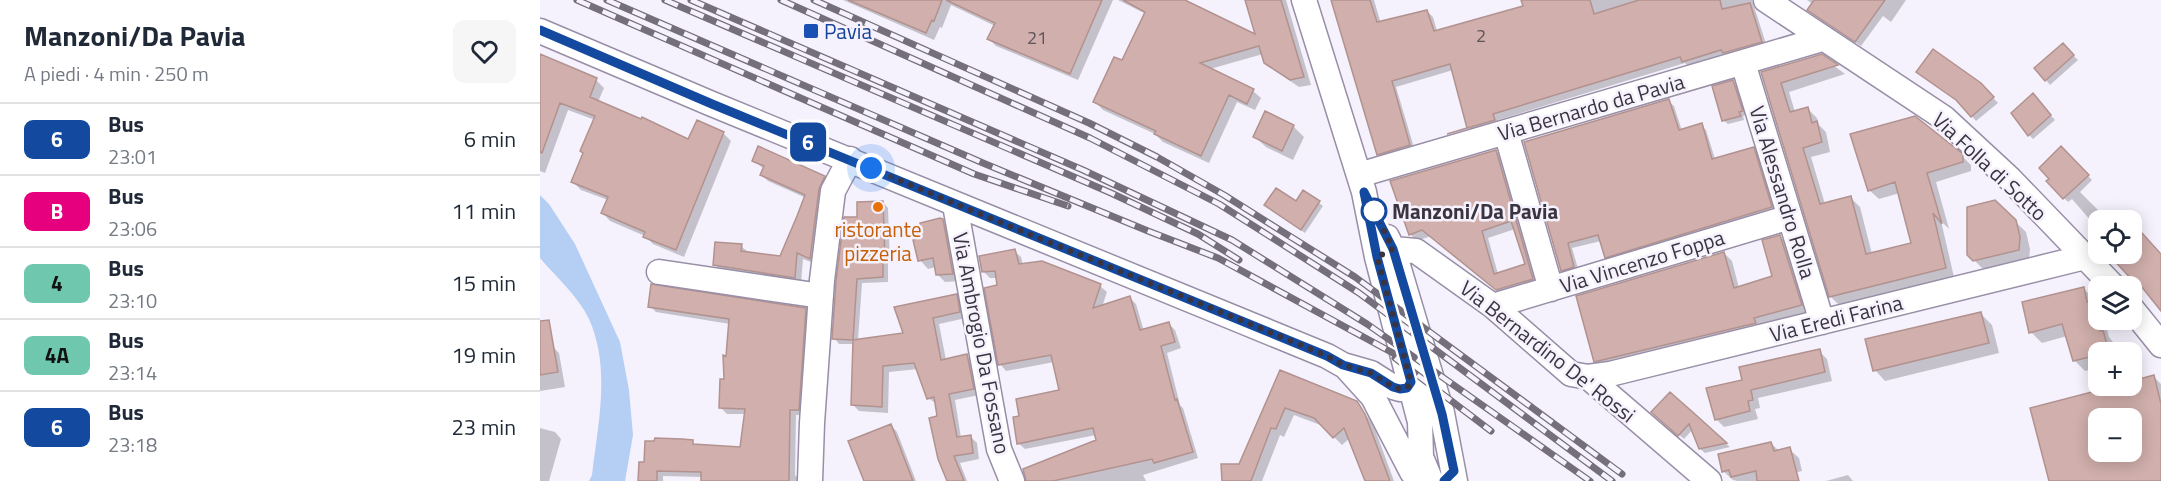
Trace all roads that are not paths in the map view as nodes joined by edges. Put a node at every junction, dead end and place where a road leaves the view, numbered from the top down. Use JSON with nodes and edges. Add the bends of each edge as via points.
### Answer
{"nodes":[{"id":1,"x":1304,"y":0,"type":"edge"},
{"id":2,"x":1766,"y":0,"type":"edge"},
{"id":3,"x":540,"y":30,"type":"edge"},
{"id":4,"x":1822,"y":39,"type":"junction"},
{"id":5,"x":1743,"y":63,"type":"junction"},
{"id":6,"x":1506,"y":132,"type":"junction"},
{"id":7,"x":850,"y":159,"type":"junction"},
{"id":8,"x":1362,"y":183,"type":"junction"},
{"id":9,"x":956,"y":205,"type":"junction"},
{"id":10,"x":1790,"y":217,"type":"junction"},
{"id":11,"x":1385,"y":253,"type":"junction"},
{"id":12,"x":2085,"y":257,"type":"junction"},
{"id":13,"x":659,"y":272,"type":"dead end"},
{"id":14,"x":2103,"y":276,"type":"edge"},
{"id":15,"x":1551,"y":289,"type":"junction"},
{"id":16,"x":821,"y":296,"type":"junction"},
{"id":17,"x":1493,"y":306,"type":"junction"},
{"id":18,"x":2142,"y":321,"type":"edge"},
{"id":19,"x":1822,"y":322,"type":"junction"},
{"id":20,"x":2161,"y":345,"type":"edge"},
{"id":21,"x":1588,"y":377,"type":"junction"},
{"id":22,"x":1392,"y":389,"type":"junction"},
{"id":23,"x":1431,"y":418,"type":"junction"},
{"id":24,"x":1451,"y":473,"type":"edge"},
{"id":25,"x":810,"y":481,"type":"edge"},
{"id":26,"x":1012,"y":481,"type":"edge"},
{"id":27,"x":1429,"y":481,"type":"edge"},
{"id":28,"x":1709,"y":481,"type":"edge"}],
"edges":[{"from":1,"to":8,"type":"street"},
{"from":2,"to":4,"type":"street","name":"Via Folla di Sotto"},
{"from":3,"to":7,"type":"street"},
{"from":4,"to":5,"type":"street","name":"Via Bernardo da Pavia"},
{"from":4,"to":12,"type":"street","name":"Via Folla di Sotto","via":[[1944,118]]},
{"from":5,"to":6,"type":"street","name":"Via Bernardo da Pavia"},
{"from":5,"to":10,"type":"street","name":"Via Alessandro Rolla"},
{"from":6,"to":8,"type":"street","name":"Via Bernardo da Pavia"},
{"from":6,"to":15,"type":"street"},
{"from":7,"to":9,"type":"street"},
{"from":7,"to":16,"type":"street","via":[[834,191]]},
{"from":8,"to":11,"type":"street"},
{"from":9,"to":22,"type":"street","via":[[1327,356]]},
{"from":9,"to":26,"type":"street","name":"Via Ambrogio Da Fossano","via":[[999,448]]},
{"from":10,"to":15,"type":"street","name":"Via Vincenzo Foppa"},
{"from":10,"to":19,"type":"street","name":"Via Alessandro Rolla"},
{"from":11,"to":17,"type":"street","name":"Via Bernardino De' Rossi","via":[[1416,251]]},
{"from":11,"to":22,"type":"street"},
{"from":11,"to":23,"type":"street"},
{"from":12,"to":14,"type":"street","name":"Via Folla di Sotto"},
{"from":12,"to":19,"type":"street","name":"Via Eredi Farina"},
{"from":13,"to":16,"type":"street"},
{"from":15,"to":17,"type":"street","name":"Via Vincenzo Foppa"},
{"from":16,"to":25,"type":"street"},
{"from":17,"to":21,"type":"street","name":"Via Bernardino De' Rossi","via":[[1571,374]]},
{"from":18,"to":20,"type":"street"},
{"from":19,"to":21,"type":"street","name":"Via Eredi Farina"},
{"from":21,"to":28,"type":"street","name":"Via Bernardino De' Rossi"},
{"from":22,"to":23,"type":"street"},
{"from":22,"to":27,"type":"street","via":[[1412,472]]},
{"from":23,"to":24,"type":"street","via":[[1437,445]]},
{"from":23,"to":27,"type":"street","via":[[1421,457]]}]}
